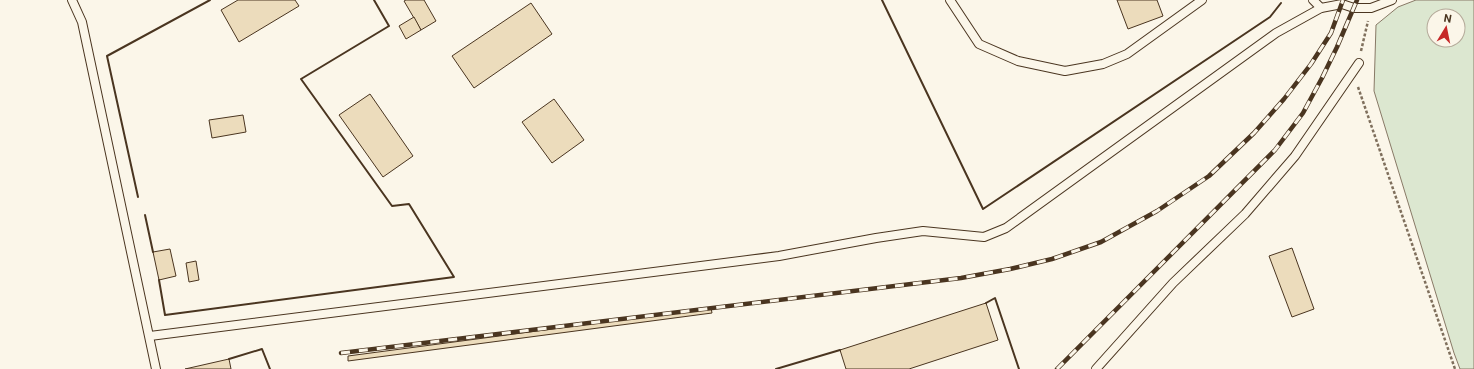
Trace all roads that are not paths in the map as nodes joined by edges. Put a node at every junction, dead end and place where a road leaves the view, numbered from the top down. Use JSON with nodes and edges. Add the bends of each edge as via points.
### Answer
{"nodes":[{"id":1,"x":72,"y":0,"type":"edge"},
{"id":2,"x":950,"y":0,"type":"edge"},
{"id":3,"x":1202,"y":0,"type":"edge"},
{"id":4,"x":1313,"y":0,"type":"edge"},
{"id":5,"x":1392,"y":0,"type":"edge"},
{"id":6,"x":1320,"y":8,"type":"junction"},
{"id":7,"x":1359,"y":63,"type":"road end"},
{"id":8,"x":150,"y":336,"type":"junction"},
{"id":9,"x":156,"y":369,"type":"edge"},
{"id":10,"x":1096,"y":369,"type":"edge"}],
"edges":[{"from":1,"to":8,"type":"lane","via":[[82,22]]},
{"from":2,"to":3,"type":"lane","via":[[979,44],[1018,61],[1065,72],[1103,64],[1127,54]]},
{"from":4,"to":6,"type":"lane"},
{"from":5,"to":6,"type":"lane","via":[[1371,8],[1354,8],[1342,4]]},
{"from":6,"to":8,"type":"lane","via":[[1276,33],[1006,228],[984,237],[923,231],[779,256]]},
{"from":7,"to":10,"type":"lane","via":[[1295,156],[1245,214],[1174,283]]},
{"from":8,"to":9,"type":"lane"}]}
